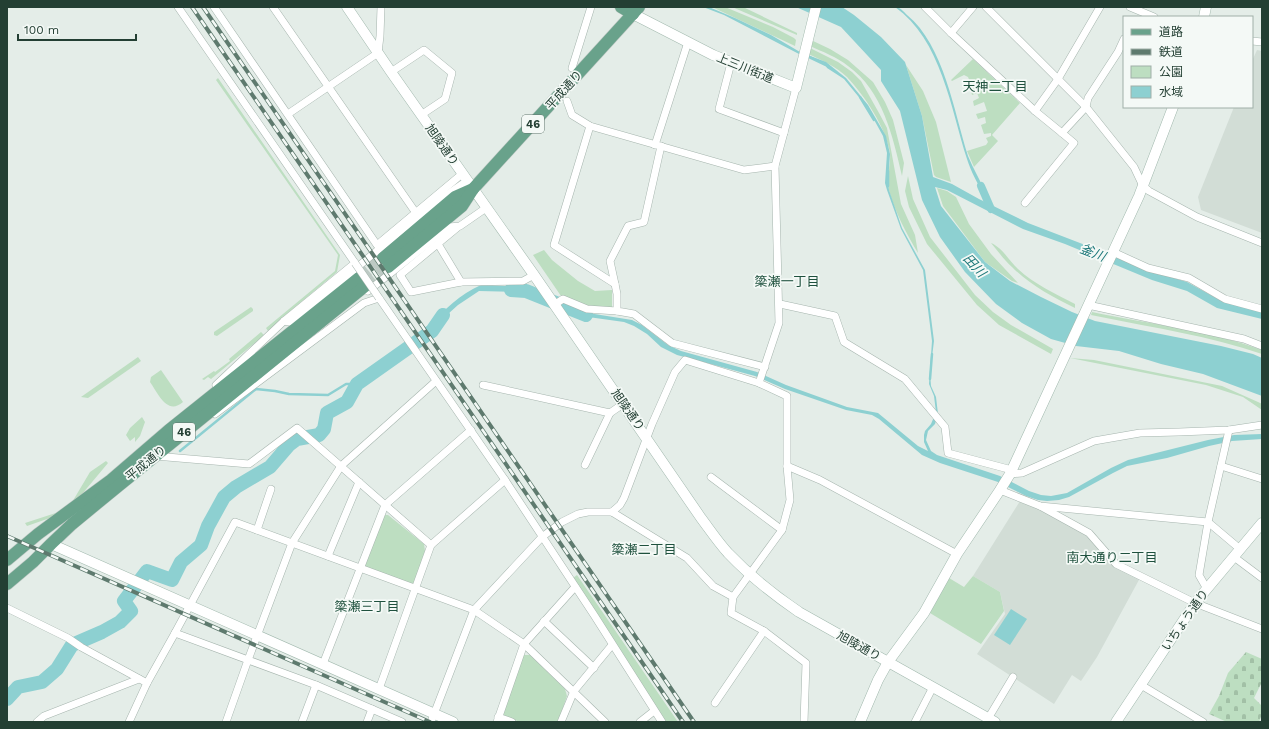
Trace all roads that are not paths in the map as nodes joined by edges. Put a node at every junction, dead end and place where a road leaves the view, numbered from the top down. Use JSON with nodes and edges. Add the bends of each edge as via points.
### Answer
{"nodes":[{"id":1,"x":178,"y":7,"type":"edge"},
{"id":2,"x":214,"y":7,"type":"edge"},
{"id":3,"x":273,"y":7,"type":"edge"},
{"id":4,"x":347,"y":7,"type":"edge"},
{"id":5,"x":381,"y":7,"type":"edge"},
{"id":6,"x":591,"y":7,"type":"edge"},
{"id":7,"x":621,"y":7,"type":"edge"},
{"id":8,"x":816,"y":7,"type":"edge"},
{"id":9,"x":925,"y":7,"type":"edge"},
{"id":10,"x":973,"y":7,"type":"edge"},
{"id":11,"x":986,"y":7,"type":"edge"},
{"id":12,"x":1100,"y":7,"type":"edge"},
{"id":13,"x":1130,"y":7,"type":"edge"},
{"id":14,"x":636,"y":10,"type":"edge"},
{"id":15,"x":1137,"y":14,"type":"edge"},
{"id":16,"x":1148,"y":16,"type":"edge"},
{"id":17,"x":951,"y":33,"type":"junction"},
{"id":18,"x":688,"y":42,"type":"junction"},
{"id":19,"x":1123,"y":42,"type":"edge"},
{"id":20,"x":378,"y":53,"type":"junction"},
{"id":21,"x":731,"y":62,"type":"junction"},
{"id":22,"x":572,"y":68,"type":"dead end"},
{"id":23,"x":391,"y":72,"type":"junction"},
{"id":24,"x":1058,"y":79,"type":"junction"},
{"id":25,"x":328,"y":86,"type":"junction"},
{"id":26,"x":796,"y":88,"type":"junction"},
{"id":27,"x":567,"y":101,"type":"dead end"},
{"id":28,"x":1086,"y":107,"type":"junction"},
{"id":29,"x":1173,"y":108,"type":"edge"},
{"id":30,"x":1035,"y":111,"type":"junction"},
{"id":31,"x":288,"y":114,"type":"junction"},
{"id":32,"x":421,"y":115,"type":"junction"},
{"id":33,"x":590,"y":126,"type":"junction"},
{"id":34,"x":784,"y":133,"type":"junction"},
{"id":35,"x":1062,"y":133,"type":"junction"},
{"id":36,"x":658,"y":145,"type":"junction"},
{"id":37,"x":775,"y":166,"type":"junction"},
{"id":38,"x":467,"y":181,"type":"junction"},
{"id":39,"x":1143,"y":186,"type":"junction"},
{"id":40,"x":1025,"y":203,"type":"dead end"},
{"id":41,"x":486,"y":208,"type":"junction"},
{"id":42,"x":416,"y":213,"type":"junction"},
{"id":43,"x":460,"y":226,"type":"junction"},
{"id":44,"x":1262,"y":243,"type":"edge"},
{"id":45,"x":438,"y":244,"type":"junction"},
{"id":46,"x":1111,"y":256,"type":"junction"},
{"id":47,"x":386,"y":262,"type":"tunnel mouth"},
{"id":48,"x":355,"y":263,"type":"junction"},
{"id":49,"x":534,"y":275,"type":"junction"},
{"id":50,"x":461,"y":282,"type":"junction"},
{"id":51,"x":615,"y":284,"type":"junction"},
{"id":52,"x":379,"y":298,"type":"junction"},
{"id":53,"x":780,"y":304,"type":"junction"},
{"id":54,"x":554,"y":305,"type":"junction"},
{"id":55,"x":1087,"y":307,"type":"junction"},
{"id":56,"x":1262,"y":309,"type":"edge"},
{"id":57,"x":618,"y":311,"type":"junction"},
{"id":58,"x":284,"y":321,"type":"junction"},
{"id":59,"x":290,"y":334,"type":"junction"},
{"id":60,"x":1262,"y":346,"type":"edge"},
{"id":61,"x":304,"y":349,"type":"junction"},
{"id":62,"x":765,"y":367,"type":"junction"},
{"id":63,"x":436,"y":381,"type":"junction"},
{"id":64,"x":759,"y":383,"type":"junction"},
{"id":65,"x":484,"y":385,"type":"dead end"},
{"id":66,"x":623,"y":404,"type":"junction"},
{"id":67,"x":610,"y":413,"type":"junction"},
{"id":68,"x":1262,"y":425,"type":"edge"},
{"id":69,"x":471,"y":430,"type":"junction"},
{"id":70,"x":1229,"y":430,"type":"junction"},
{"id":71,"x":176,"y":438,"type":"junction"},
{"id":72,"x":648,"y":439,"type":"junction"},
{"id":73,"x":155,"y":456,"type":"junction"},
{"id":74,"x":586,"y":464,"type":"dead end"},
{"id":75,"x":341,"y":466,"type":"junction"},
{"id":76,"x":788,"y":466,"type":"junction"},
{"id":77,"x":1221,"y":466,"type":"junction"},
{"id":78,"x":1011,"y":472,"type":"junction"},
{"id":79,"x":711,"y":477,"type":"dead end"},
{"id":80,"x":1262,"y":478,"type":"edge"},
{"id":81,"x":505,"y":480,"type":"junction"},
{"id":82,"x":359,"y":482,"type":"junction"},
{"id":83,"x":271,"y":490,"type":"dead end"},
{"id":84,"x":1000,"y":490,"type":"junction"},
{"id":85,"x":385,"y":505,"type":"junction"},
{"id":86,"x":1040,"y":506,"type":"junction"},
{"id":87,"x":612,"y":512,"type":"junction"},
{"id":88,"x":1208,"y":522,"type":"junction"},
{"id":89,"x":1262,"y":523,"type":"edge"},
{"id":90,"x":257,"y":530,"type":"junction"},
{"id":91,"x":782,"y":530,"type":"junction"},
{"id":92,"x":542,"y":537,"type":"junction"},
{"id":93,"x":292,"y":543,"type":"junction"},
{"id":94,"x":51,"y":544,"type":"junction"},
{"id":95,"x":431,"y":545,"type":"junction"},
{"id":96,"x":1237,"y":553,"type":"junction"},
{"id":97,"x":957,"y":554,"type":"junction"},
{"id":98,"x":328,"y":556,"type":"junction"},
{"id":99,"x":7,"y":560,"type":"edge"},
{"id":100,"x":360,"y":568,"type":"junction"},
{"id":101,"x":750,"y":575,"type":"junction"},
{"id":102,"x":1262,"y":578,"type":"edge"},
{"id":103,"x":7,"y":584,"type":"edge"},
{"id":104,"x":575,"y":587,"type":"junction"},
{"id":105,"x":415,"y":589,"type":"junction"},
{"id":106,"x":1207,"y":589,"type":"junction"},
{"id":107,"x":733,"y":597,"type":"junction"},
{"id":108,"x":1195,"y":603,"type":"junction"},
{"id":109,"x":190,"y":605,"type":"junction"},
{"id":110,"x":7,"y":608,"type":"edge"},
{"id":111,"x":474,"y":610,"type":"junction"},
{"id":112,"x":544,"y":621,"type":"junction"},
{"id":113,"x":1262,"y":629,"type":"edge"},
{"id":114,"x":764,"y":631,"type":"junction"},
{"id":115,"x":175,"y":633,"type":"junction"},
{"id":116,"x":257,"y":635,"type":"junction"},
{"id":117,"x":524,"y":644,"type":"junction"},
{"id":118,"x":612,"y":645,"type":"junction"},
{"id":119,"x":248,"y":660,"type":"junction"},
{"id":120,"x":888,"y":662,"type":"junction"},
{"id":121,"x":323,"y":664,"type":"junction"},
{"id":122,"x":594,"y":668,"type":"junction"},
{"id":123,"x":1013,"y":677,"type":"dead end"},
{"id":124,"x":139,"y":679,"type":"junction"},
{"id":125,"x":147,"y":683,"type":"junction"},
{"id":126,"x":316,"y":684,"type":"junction"},
{"id":127,"x":1141,"y":685,"type":"junction"},
{"id":128,"x":933,"y":687,"type":"junction"},
{"id":129,"x":379,"y":689,"type":"junction"},
{"id":130,"x":574,"y":691,"type":"junction"},
{"id":131,"x":715,"y":704,"type":"dead end"},
{"id":132,"x":372,"y":709,"type":"junction"},
{"id":133,"x":654,"y":711,"type":"junction"},
{"id":134,"x":433,"y":718,"type":"edge"},
{"id":135,"x":497,"y":720,"type":"edge"},
{"id":136,"x":990,"y":721,"type":"edge"},
{"id":137,"x":37,"y":722,"type":"edge"},
{"id":138,"x":129,"y":722,"type":"edge"},
{"id":139,"x":226,"y":722,"type":"edge"},
{"id":140,"x":302,"y":722,"type":"edge"},
{"id":141,"x":367,"y":722,"type":"edge"},
{"id":142,"x":402,"y":722,"type":"edge"},
{"id":143,"x":453,"y":722,"type":"edge"},
{"id":144,"x":512,"y":722,"type":"edge"},
{"id":145,"x":561,"y":722,"type":"edge"},
{"id":146,"x":605,"y":722,"type":"edge"},
{"id":147,"x":640,"y":722,"type":"edge"},
{"id":148,"x":662,"y":722,"type":"edge"},
{"id":149,"x":804,"y":722,"type":"edge"},
{"id":150,"x":860,"y":722,"type":"edge"},
{"id":151,"x":915,"y":722,"type":"edge"},
{"id":152,"x":1116,"y":722,"type":"edge"},
{"id":153,"x":1203,"y":722,"type":"edge"}],
"edges":[{"from":1,"to":48,"type":"street"},
{"from":2,"to":31,"type":"street"},
{"from":3,"to":25,"type":"street"},
{"from":4,"to":20,"type":"street","name":"旭陵通り"},
{"from":5,"to":20,"type":"street"},
{"from":6,"to":22,"type":"street"},
{"from":7,"to":14,"type":"main road","name":"上三川街道"},
{"from":8,"to":26,"type":"street"},
{"from":9,"to":17,"type":"street"},
{"from":10,"to":17,"type":"street"},
{"from":11,"to":24,"type":"street"},
{"from":12,"to":24,"type":"street"},
{"from":13,"to":15,"type":"street"},
{"from":14,"to":18,"type":"street","name":"上三川街道"},
{"from":14,"to":38,"type":"main road","name":"平成通り","number":"46"},
{"from":15,"to":16,"type":"street"},
{"from":17,"to":30,"type":"street"},
{"from":18,"to":21,"type":"street","name":"上三川街道"},
{"from":18,"to":36,"type":"street"},
{"from":19,"to":28,"type":"street","via":[[1088,98]]},
{"from":20,"to":23,"type":"street","name":"旭陵通り"},
{"from":20,"to":25,"type":"street"},
{"from":21,"to":26,"type":"street","name":"上三川街道"},
{"from":21,"to":34,"type":"street","via":[[719,109]]},
{"from":23,"to":32,"type":"street","name":"旭陵通り"},
{"from":23,"to":32,"type":"street","via":[[424,50],[452,73],[445,99]]},
{"from":24,"to":28,"type":"street"},
{"from":24,"to":30,"type":"street"},
{"from":25,"to":31,"type":"street"},
{"from":25,"to":42,"type":"street"},
{"from":26,"to":34,"type":"street"},
{"from":27,"to":33,"type":"street","via":[[572,115]]},
{"from":28,"to":35,"type":"street"},
{"from":28,"to":39,"type":"street","via":[[1134,167]]},
{"from":29,"to":39,"type":"street"},
{"from":30,"to":35,"type":"street"},
{"from":31,"to":42,"type":"street","via":[[377,245]]},
{"from":32,"to":38,"type":"street","name":"旭陵通り"},
{"from":33,"to":36,"type":"street"},
{"from":33,"to":51,"type":"street","via":[[554,245]]},
{"from":34,"to":37,"type":"street"},
{"from":35,"to":40,"type":"street","via":[[1074,143]]},
{"from":36,"to":37,"type":"street","via":[[744,170]]},
{"from":36,"to":51,"type":"street","via":[[644,222],[628,226],[610,261]]},
{"from":37,"to":53,"type":"street"},
{"from":38,"to":41,"type":"street","name":"旭陵通り"},
{"from":38,"to":42,"type":"street"},
{"from":38,"to":47,"type":"main road","name":"平成通り","number":"46","via":[[455,197]]},
{"from":38,"to":58,"type":"street","via":[[432,205],[295,319]]},
{"from":39,"to":44,"type":"street","via":[[1197,217]]},
{"from":39,"to":46,"type":"street"},
{"from":41,"to":43,"type":"street"},
{"from":41,"to":49,"type":"street","name":"旭陵通り"},
{"from":43,"to":45,"type":"street"},
{"from":43,"to":61,"type":"street","via":[[449,228],[366,292],[308,340]]},
{"from":45,"to":50,"type":"street"},
{"from":45,"to":50,"type":"street","via":[[400,275],[411,292]]},
{"from":46,"to":55,"type":"street"},
{"from":46,"to":56,"type":"street","via":[[1190,278],[1225,299]]},
{"from":48,"to":52,"type":"street","bridge":true},
{"from":48,"to":58,"type":"street"},
{"from":49,"to":50,"type":"street","via":[[523,281]]},
{"from":49,"to":54,"type":"street","name":"旭陵通り"},
{"from":51,"to":57,"type":"street"},
{"from":52,"to":61,"type":"street","via":[[364,304]]},
{"from":52,"to":63,"type":"street"},
{"from":53,"to":62,"type":"street","via":[[779,323]]},
{"from":53,"to":78,"type":"street","via":[[835,316],[844,342],[905,379],[945,427],[948,453]]},
{"from":54,"to":57,"type":"street","via":[[563,299],[587,309]]},
{"from":54,"to":66,"type":"street","name":"旭陵通り"},
{"from":55,"to":60,"type":"street"},
{"from":55,"to":78,"type":"street"},
{"from":57,"to":62,"type":"street","via":[[634,314],[672,343]]},
{"from":58,"to":59,"type":"street","via":[[208,394]]},
{"from":59,"to":71,"type":"main road","name":"平成通り","number":"46","via":[[362,282]]},
{"from":59,"to":99,"type":"main road","name":"平成通り","number":"46","via":[[174,426],[111,480]]},
{"from":61,"to":71,"type":"street","via":[[206,422]]},
{"from":62,"to":64,"type":"street"},
{"from":63,"to":69,"type":"street"},
{"from":63,"to":75,"type":"street"},
{"from":64,"to":72,"type":"street","via":[[685,360],[675,372],[650,428]]},
{"from":64,"to":76,"type":"street","via":[[787,396]]},
{"from":65,"to":67,"type":"street"},
{"from":66,"to":67,"type":"street"},
{"from":66,"to":72,"type":"street","name":"旭陵通り"},
{"from":67,"to":74,"type":"street"},
{"from":68,"to":70,"type":"street"},
{"from":69,"to":81,"type":"street"},
{"from":69,"to":85,"type":"street"},
{"from":70,"to":77,"type":"street"},
{"from":70,"to":78,"type":"street","via":[[1140,433],[1094,441],[1022,473]]},
{"from":71,"to":73,"type":"main road","name":"平成通り","number":"46"},
{"from":72,"to":87,"type":"street","via":[[642,448],[624,498],[620,506]]},
{"from":72,"to":101,"type":"street","name":"旭陵通り","via":[[717,540]]},
{"from":73,"to":75,"type":"street","via":[[249,464],[297,428]]},
{"from":73,"to":94,"type":"main road","name":"平成通り","number":"46"},
{"from":75,"to":82,"type":"street"},
{"from":75,"to":93,"type":"street"},
{"from":76,"to":91,"type":"street","via":[[790,500]]},
{"from":76,"to":97,"type":"street","via":[[820,480]]},
{"from":77,"to":80,"type":"street"},
{"from":77,"to":88,"type":"street"},
{"from":78,"to":84,"type":"street"},
{"from":79,"to":91,"type":"street"},
{"from":81,"to":92,"type":"street"},
{"from":81,"to":95,"type":"street"},
{"from":82,"to":85,"type":"street"},
{"from":82,"to":98,"type":"street"},
{"from":83,"to":90,"type":"street"},
{"from":84,"to":86,"type":"street"},
{"from":84,"to":97,"type":"street"},
{"from":85,"to":95,"type":"street"},
{"from":85,"to":100,"type":"street"},
{"from":86,"to":88,"type":"street"},
{"from":86,"to":108,"type":"street","via":[[1089,533],[1116,564]]},
{"from":87,"to":92,"type":"street","via":[[578,514]]},
{"from":87,"to":107,"type":"street","via":[[687,558],[713,586]]},
{"from":88,"to":96,"type":"street"},
{"from":88,"to":106,"type":"street","via":[[1199,575]]},
{"from":89,"to":96,"type":"street","name":"いちょう通り"},
{"from":90,"to":93,"type":"street"},
{"from":90,"to":109,"type":"street","via":[[234,522]]},
{"from":91,"to":101,"type":"street"},
{"from":92,"to":104,"type":"street"},
{"from":92,"to":111,"type":"street"},
{"from":93,"to":98,"type":"street"},
{"from":93,"to":116,"type":"street"},
{"from":94,"to":103,"type":"main road","name":"平成通り","number":"46"},
{"from":94,"to":109,"type":"street"},
{"from":95,"to":105,"type":"street"},
{"from":96,"to":102,"type":"street"},
{"from":96,"to":106,"type":"street","name":"いちょう通り"},
{"from":97,"to":120,"type":"street","via":[[924,613]]},
{"from":98,"to":100,"type":"street"},
{"from":100,"to":105,"type":"street"},
{"from":100,"to":121,"type":"street"},
{"from":101,"to":107,"type":"street"},
{"from":101,"to":120,"type":"street","name":"旭陵通り","via":[[800,612]]},
{"from":104,"to":112,"type":"street"},
{"from":104,"to":118,"type":"street"},
{"from":105,"to":111,"type":"street"},
{"from":105,"to":129,"type":"street"},
{"from":106,"to":108,"type":"street","name":"いちょう通り"},
{"from":107,"to":114,"type":"street","via":[[731,613]]},
{"from":108,"to":113,"type":"street"},
{"from":108,"to":127,"type":"street","name":"いちょう通り"},
{"from":109,"to":115,"type":"street"},
{"from":109,"to":116,"type":"street"},
{"from":110,"to":124,"type":"street","via":[[68,638]]},
{"from":111,"to":117,"type":"street"},
{"from":111,"to":134,"type":"street"},
{"from":112,"to":117,"type":"street"},
{"from":112,"to":122,"type":"street"},
{"from":114,"to":131,"type":"street"},
{"from":114,"to":149,"type":"street","via":[[806,662]]},
{"from":115,"to":119,"type":"street"},
{"from":115,"to":125,"type":"street"},
{"from":116,"to":119,"type":"street"},
{"from":116,"to":121,"type":"street"},
{"from":117,"to":130,"type":"street"},
{"from":117,"to":135,"type":"street"},
{"from":118,"to":122,"type":"street"},
{"from":118,"to":133,"type":"street"},
{"from":119,"to":126,"type":"street"},
{"from":119,"to":139,"type":"street"},
{"from":120,"to":128,"type":"street","name":"旭陵通り"},
{"from":120,"to":150,"type":"street"},
{"from":121,"to":129,"type":"street"},
{"from":122,"to":130,"type":"street"},
{"from":123,"to":136,"type":"street"},
{"from":124,"to":125,"type":"street"},
{"from":124,"to":137,"type":"street","via":[[44,716]]},
{"from":125,"to":138,"type":"street"},
{"from":126,"to":132,"type":"street"},
{"from":126,"to":140,"type":"street"},
{"from":127,"to":152,"type":"street","name":"いちょう通り"},
{"from":127,"to":153,"type":"street"},
{"from":128,"to":136,"type":"street","name":"旭陵通り"},
{"from":128,"to":151,"type":"street"},
{"from":129,"to":134,"type":"street"},
{"from":130,"to":145,"type":"street"},
{"from":130,"to":146,"type":"street"},
{"from":132,"to":141,"type":"street"},
{"from":132,"to":142,"type":"street"},
{"from":133,"to":147,"type":"street"},
{"from":133,"to":148,"type":"street"},
{"from":134,"to":143,"type":"street"},
{"from":135,"to":144,"type":"street"}]}
